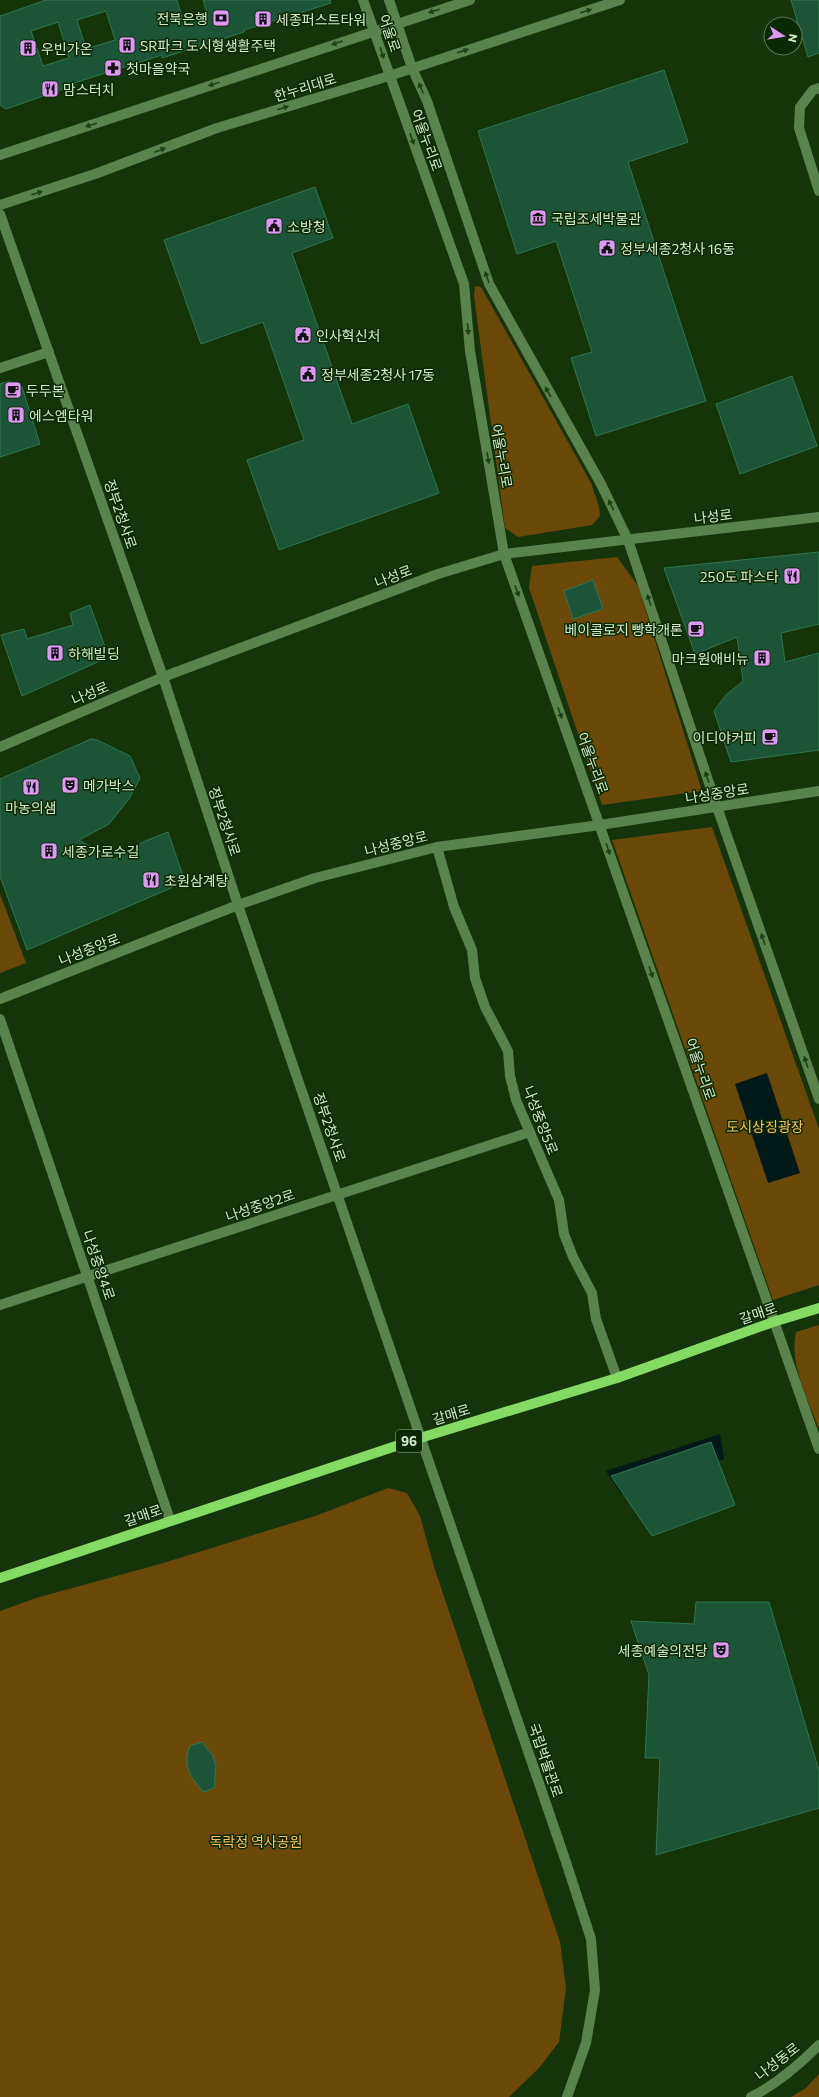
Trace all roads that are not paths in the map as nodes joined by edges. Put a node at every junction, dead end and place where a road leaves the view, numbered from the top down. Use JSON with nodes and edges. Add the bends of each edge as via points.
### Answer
{"nodes":[{"id":1,"x":363,"y":0,"type":"edge"},
{"id":2,"x":389,"y":0,"type":"edge"},
{"id":3,"x":470,"y":0,"type":"edge"},
{"id":4,"x":620,"y":0,"type":"edge"},
{"id":5,"x":398,"y":23,"type":"junction"},
{"id":6,"x":374,"y":30,"type":"junction"},
{"id":7,"x":412,"y":68,"type":"junction"},
{"id":8,"x":389,"y":76,"type":"junction"},
{"id":9,"x":819,"y":88,"type":"edge"},
{"id":10,"x":0,"y":155,"type":"edge"},
{"id":11,"x":819,"y":191,"type":"edge"},
{"id":12,"x":0,"y":205,"type":"edge"},
{"id":13,"x":0,"y":214,"type":"edge"},
{"id":14,"x":49,"y":352,"type":"junction"},
{"id":15,"x":0,"y":368,"type":"edge"},
{"id":16,"x":819,"y":517,"type":"edge"},
{"id":17,"x":628,"y":540,"type":"junction"},
{"id":18,"x":504,"y":554,"type":"junction"},
{"id":19,"x":163,"y":677,"type":"junction"},
{"id":20,"x":0,"y":747,"type":"edge"},
{"id":21,"x":819,"y":791,"type":"edge"},
{"id":22,"x":717,"y":807,"type":"junction"},
{"id":23,"x":600,"y":825,"type":"junction"},
{"id":24,"x":436,"y":847,"type":"junction"},
{"id":25,"x":238,"y":905,"type":"junction"},
{"id":26,"x":0,"y":999,"type":"edge"},
{"id":27,"x":0,"y":1019,"type":"edge"},
{"id":28,"x":819,"y":1099,"type":"edge"},
{"id":29,"x":530,"y":1132,"type":"junction"},
{"id":30,"x":338,"y":1194,"type":"junction"},
{"id":31,"x":89,"y":1277,"type":"junction"},
{"id":32,"x":0,"y":1305,"type":"edge"},
{"id":33,"x":819,"y":1308,"type":"edge"},
{"id":34,"x":773,"y":1322,"type":"junction"},
{"id":35,"x":617,"y":1378,"type":"junction"},
{"id":36,"x":420,"y":1438,"type":"junction"},
{"id":37,"x":819,"y":1449,"type":"edge"},
{"id":38,"x":170,"y":1520,"type":"junction"},
{"id":39,"x":0,"y":1578,"type":"edge"},
{"id":40,"x":819,"y":2045,"type":"edge"},
{"id":41,"x":568,"y":2097,"type":"edge"},
{"id":42,"x":751,"y":2097,"type":"edge"}],
"edges":[{"from":1,"to":6,"type":"street","name":"어울로"},
{"from":2,"to":5,"type":"street","name":"어울로"},
{"from":3,"to":5,"type":"street","one_way":true},
{"from":7,"to":4,"type":"street","name":"한누리대로","one_way":true},
{"from":5,"to":6,"type":"street"},
{"from":5,"to":7,"type":"street","name":"어울로"},
{"from":6,"to":8,"type":"street","name":"어울로","one_way":true},
{"from":6,"to":10,"type":"street","one_way":true},
{"from":7,"to":8,"type":"street","name":"한누리대로"},
{"from":17,"to":7,"type":"street","name":"어울누리로","one_way":true,"via":[[600,484],[489,284],[427,101]]},
{"from":12,"to":8,"type":"street","name":"한누리대로","one_way":true,"via":[[95,174],[216,128]]},
{"from":8,"to":18,"type":"street","name":"어울누리로","one_way":true,"via":[[464,284],[470,351]]},
{"from":9,"to":11,"type":"street","via":[[813,90],[800,108],[799,128]]},
{"from":13,"to":14,"type":"street","name":"정부2청사로"},
{"from":14,"to":15,"type":"street"},
{"from":14,"to":19,"type":"street","name":"정부2청사로"},
{"from":16,"to":17,"type":"street","name":"나성로"},
{"from":17,"to":18,"type":"street","name":"나성로"},
{"from":22,"to":17,"type":"street","name":"어울누리로","one_way":true},
{"from":18,"to":19,"type":"street","name":"나성로","via":[[438,574]]},
{"from":18,"to":23,"type":"street","name":"어울누리로","one_way":true},
{"from":19,"to":20,"type":"street","name":"나성로"},
{"from":19,"to":25,"type":"street","name":"정부2청사로"},
{"from":21,"to":22,"type":"street","name":"나성중앙로"},
{"from":22,"to":23,"type":"street","name":"나성중앙로"},
{"from":28,"to":22,"type":"street","name":"어울누리로","one_way":true},
{"from":23,"to":24,"type":"street","name":"나성중앙로"},
{"from":23,"to":34,"type":"street","name":"어울누리로","one_way":true},
{"from":24,"to":25,"type":"street","name":"나성중앙로","via":[[315,878]]},
{"from":24,"to":29,"type":"street","name":"나성중앙5로","via":[[454,907],[472,950],[475,978],[485,1007],[508,1051],[510,1076],[516,1100]]},
{"from":25,"to":26,"type":"street","name":"나성중앙로"},
{"from":25,"to":30,"type":"street","name":"정부2청사로"},
{"from":27,"to":31,"type":"street","name":"나성중앙4로"},
{"from":29,"to":30,"type":"street","name":"나성중앙2로"},
{"from":29,"to":35,"type":"street","name":"나성중앙5로","via":[[559,1200],[564,1234],[592,1294],[596,1319]]},
{"from":30,"to":31,"type":"street","name":"나성중앙2로"},
{"from":30,"to":36,"type":"street","name":"정부2청사로"},
{"from":31,"to":32,"type":"street","name":"나성중앙2로"},
{"from":31,"to":38,"type":"street","name":"나성중앙4로"},
{"from":33,"to":34,"type":"main road","name":"갈매로","number":"96"},
{"from":34,"to":35,"type":"main road","name":"갈매로","number":"96"},
{"from":34,"to":37,"type":"street","name":"어울누리로"},
{"from":35,"to":36,"type":"main road","name":"갈매로","number":"96"},
{"from":36,"to":38,"type":"main road","name":"갈매로","number":"96"},
{"from":36,"to":41,"type":"street","name":"국립박물관로","via":[[591,1939],[595,1990],[586,2044]]},
{"from":38,"to":39,"type":"main road","name":"갈매로","number":"96"},
{"from":40,"to":42,"type":"street","name":"나성동로","via":[[790,2072]]}]}
